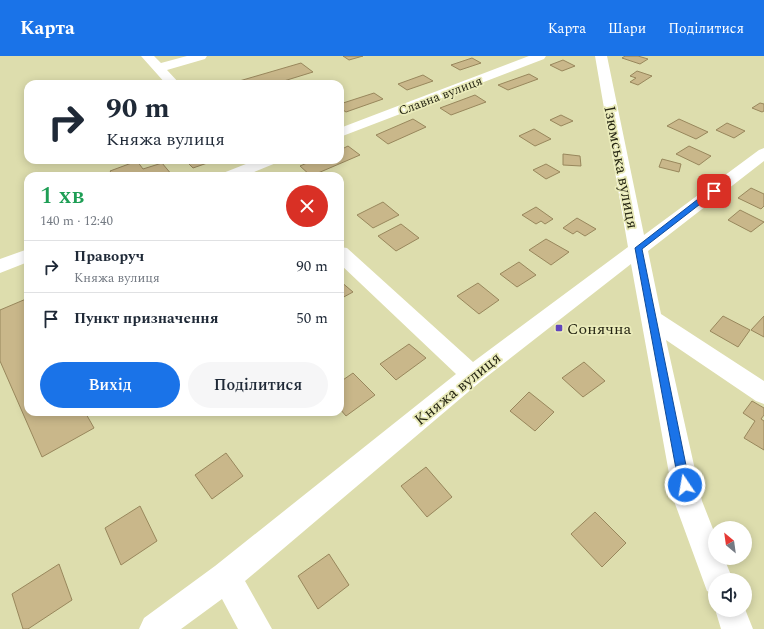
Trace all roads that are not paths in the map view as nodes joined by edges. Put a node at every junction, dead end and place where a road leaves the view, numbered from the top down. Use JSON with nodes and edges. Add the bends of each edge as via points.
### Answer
{"nodes":[{"id":1,"x":147,"y":56,"type":"edge"},
{"id":2,"x":201,"y":56,"type":"edge"},
{"id":3,"x":540,"y":56,"type":"edge"},
{"id":4,"x":601,"y":56,"type":"edge"},
{"id":5,"x":158,"y":68,"type":"junction"},
{"id":6,"x":169,"y":80,"type":"edge"},
{"id":7,"x":344,"y":131,"type":"edge"},
{"id":8,"x":764,"y":153,"type":"edge"},
{"id":9,"x":260,"y":164,"type":"edge"},
{"id":10,"x":250,"y":168,"type":"edge"},
{"id":11,"x":240,"y":172,"type":"edge"},
{"id":12,"x":638,"y":248,"type":"junction"},
{"id":13,"x":24,"y":256,"type":"edge"},
{"id":14,"x":344,"y":258,"type":"edge"},
{"id":15,"x":0,"y":264,"type":"edge"},
{"id":16,"x":653,"y":320,"type":"junction"},
{"id":17,"x":472,"y":375,"type":"junction"},
{"id":18,"x":764,"y":394,"type":"edge"},
{"id":19,"x":715,"y":573,"type":"edge"},
{"id":20,"x":226,"y":576,"type":"junction"},
{"id":21,"x":733,"y":617,"type":"edge"},
{"id":22,"x":155,"y":629,"type":"edge"},
{"id":23,"x":256,"y":629,"type":"edge"},
{"id":24,"x":737,"y":629,"type":"edge"}],
"edges":[{"from":1,"to":5,"type":"street"},
{"from":2,"to":5,"type":"street"},
{"from":3,"to":7,"type":"street","name":"Славна вулиця"},
{"from":4,"to":12,"type":"street","name":"Ізюмська вулиця"},
{"from":5,"to":6,"type":"street"},
{"from":8,"to":12,"type":"street","name":"Княжа вулиця"},
{"from":9,"to":10,"type":"street"},
{"from":10,"to":11,"type":"street"},
{"from":12,"to":16,"type":"street","name":"Ізюмська вулиця"},
{"from":12,"to":17,"type":"street","name":"Княжа вулиця"},
{"from":13,"to":15,"type":"street"},
{"from":14,"to":17,"type":"street"},
{"from":16,"to":18,"type":"street"},
{"from":16,"to":19,"type":"street","name":"Ізюмська вулиця","via":[[665,393],[688,501]]},
{"from":17,"to":20,"type":"street","name":"Княжа вулиця"},
{"from":20,"to":22,"type":"street","name":"Княжа вулиця"},
{"from":20,"to":23,"type":"street"},
{"from":21,"to":24,"type":"street"}]}
